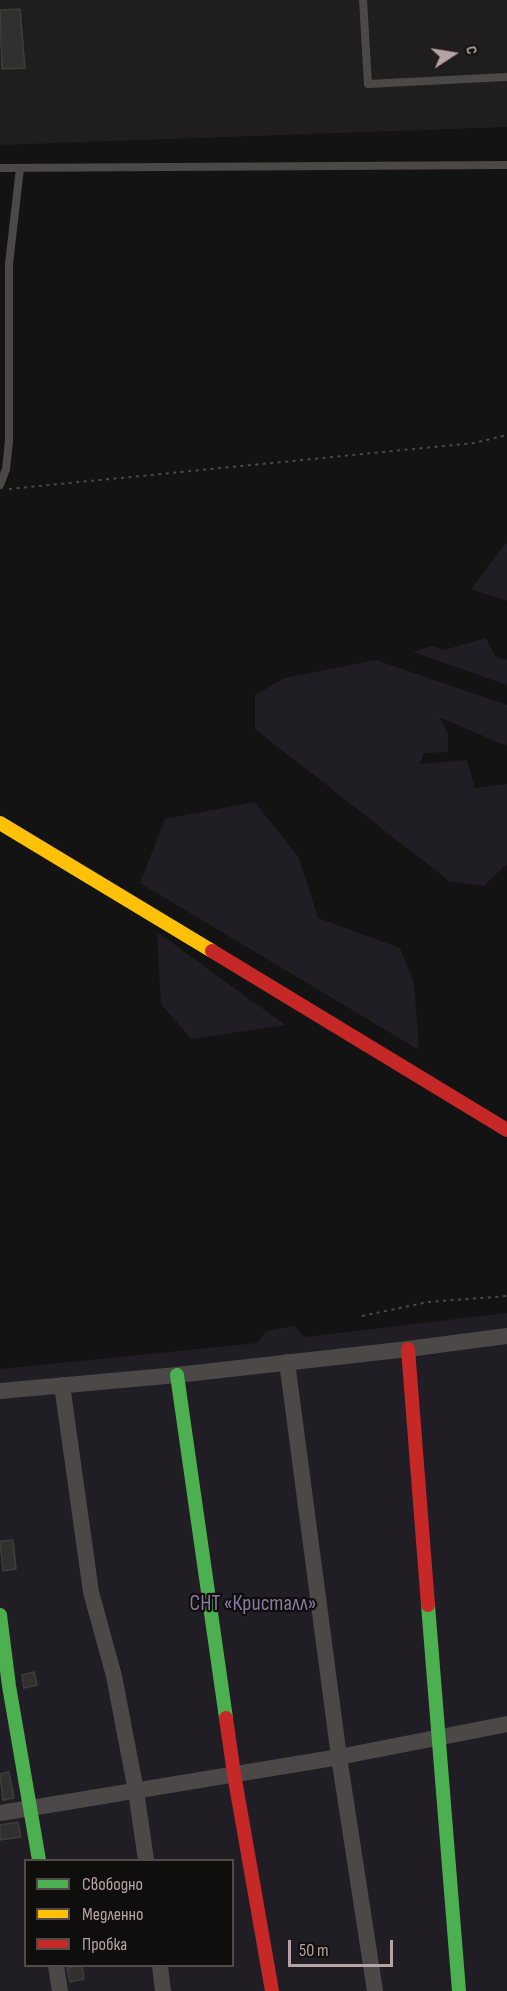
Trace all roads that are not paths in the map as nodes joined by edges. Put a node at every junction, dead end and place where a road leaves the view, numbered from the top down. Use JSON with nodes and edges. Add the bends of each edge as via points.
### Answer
{"nodes":[{"id":1,"x":363,"y":0,"type":"edge"},
{"id":2,"x":507,"y":77,"type":"edge"},
{"id":3,"x":507,"y":165,"type":"edge"},
{"id":4,"x":0,"y":168,"type":"edge"},
{"id":5,"x":20,"y":168,"type":"junction"},
{"id":6,"x":9,"y":264,"type":"junction"},
{"id":7,"x":0,"y":267,"type":"edge"},
{"id":8,"x":0,"y":485,"type":"edge"},
{"id":9,"x":0,"y":823,"type":"edge"},
{"id":10,"x":507,"y":1130,"type":"edge"},
{"id":11,"x":507,"y":1336,"type":"edge"},
{"id":12,"x":408,"y":1349,"type":"junction"},
{"id":13,"x":287,"y":1362,"type":"junction"},
{"id":14,"x":177,"y":1375,"type":"junction"},
{"id":15,"x":62,"y":1385,"type":"junction"},
{"id":16,"x":0,"y":1390,"type":"edge"},
{"id":17,"x":0,"y":1615,"type":"edge"},
{"id":18,"x":507,"y":1724,"type":"edge"},
{"id":19,"x":438,"y":1738,"type":"junction"},
{"id":20,"x":339,"y":1756,"type":"junction"},
{"id":21,"x":234,"y":1774,"type":"junction"},
{"id":22,"x":136,"y":1791,"type":"junction"},
{"id":23,"x":30,"y":1808,"type":"junction"},
{"id":24,"x":0,"y":1813,"type":"edge"},
{"id":25,"x":39,"y":1859,"type":"edge"},
{"id":26,"x":146,"y":1859,"type":"edge"},
{"id":27,"x":56,"y":1967,"type":"edge"},
{"id":28,"x":160,"y":1967,"type":"edge"},
{"id":29,"x":60,"y":1991,"type":"edge"},
{"id":30,"x":164,"y":1991,"type":"edge"},
{"id":31,"x":272,"y":1991,"type":"edge"},
{"id":32,"x":375,"y":1991,"type":"edge"},
{"id":33,"x":459,"y":1991,"type":"edge"}],
"edges":[{"from":1,"to":2,"type":"lane","via":[[368,84]]},
{"from":3,"to":5,"type":"lane"},
{"from":4,"to":5,"type":"lane"},
{"from":5,"to":6,"type":"lane"},
{"from":6,"to":7,"type":"lane"},
{"from":6,"to":8,"type":"lane","via":[[9,441]]},
{"from":9,"to":10,"type":"street"},
{"from":11,"to":12,"type":"street"},
{"from":12,"to":13,"type":"street"},
{"from":12,"to":19,"type":"street"},
{"from":13,"to":14,"type":"street"},
{"from":13,"to":20,"type":"street"},
{"from":14,"to":15,"type":"street"},
{"from":14,"to":21,"type":"street"},
{"from":15,"to":16,"type":"street"},
{"from":15,"to":22,"type":"street","via":[[91,1592],[114,1676]]},
{"from":17,"to":23,"type":"street"},
{"from":18,"to":19,"type":"street"},
{"from":19,"to":20,"type":"street"},
{"from":19,"to":33,"type":"street"},
{"from":20,"to":21,"type":"street"},
{"from":20,"to":32,"type":"street"},
{"from":21,"to":22,"type":"street"},
{"from":21,"to":31,"type":"street"},
{"from":22,"to":23,"type":"street"},
{"from":22,"to":26,"type":"street"},
{"from":23,"to":24,"type":"street"},
{"from":23,"to":25,"type":"street"},
{"from":27,"to":29,"type":"street"},
{"from":28,"to":30,"type":"street"}]}
